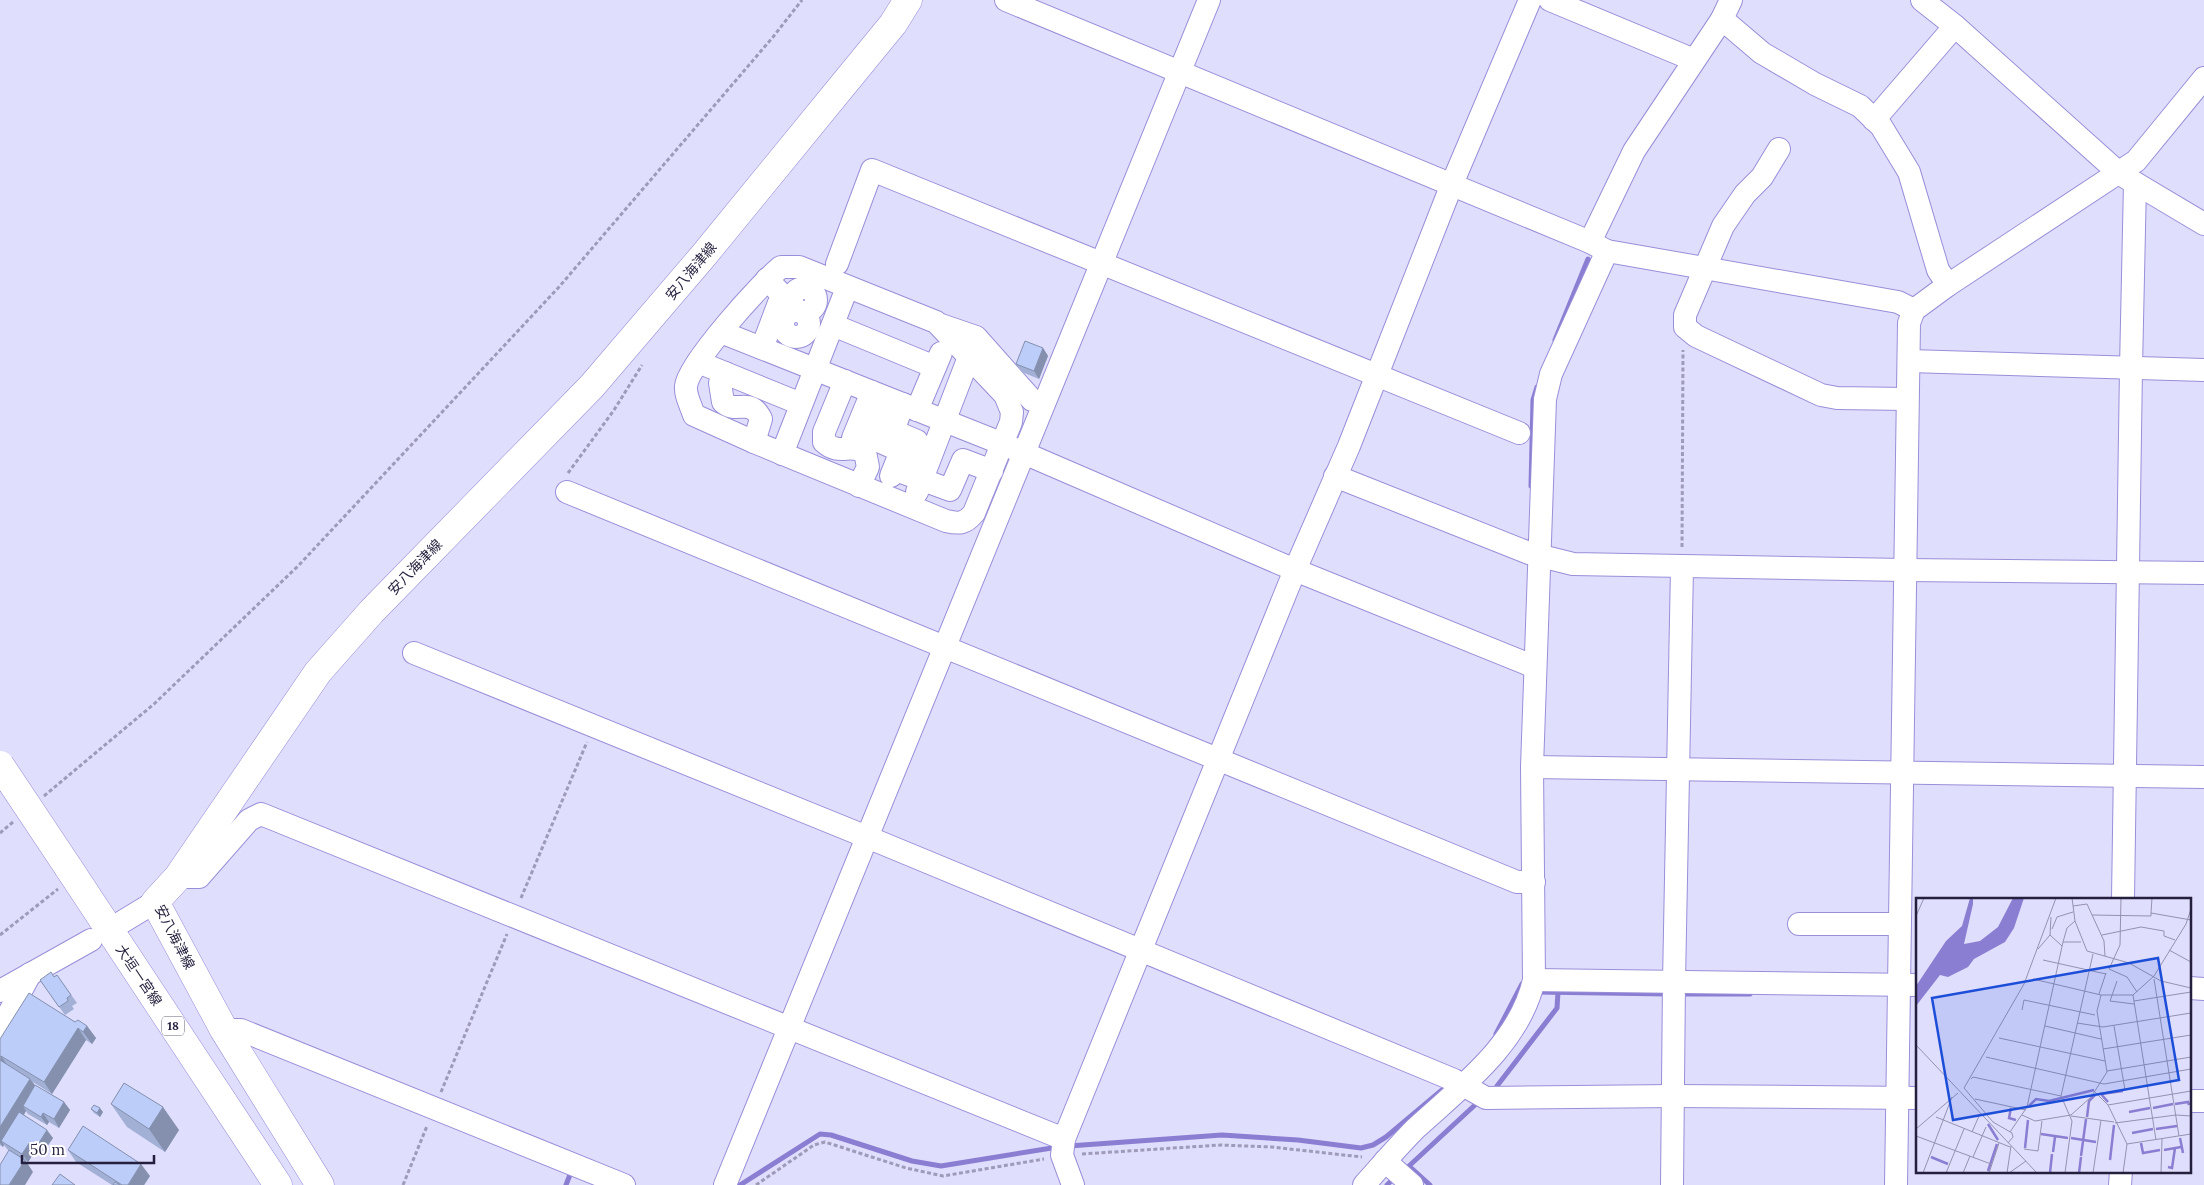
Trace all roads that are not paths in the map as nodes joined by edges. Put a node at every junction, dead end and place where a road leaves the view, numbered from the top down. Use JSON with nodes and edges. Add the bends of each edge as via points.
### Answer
{"nodes":[{"id":1,"x":908,"y":0,"type":"edge"},
{"id":2,"x":1006,"y":0,"type":"edge"},
{"id":3,"x":1209,"y":0,"type":"edge"},
{"id":4,"x":1530,"y":0,"type":"edge"},
{"id":5,"x":1550,"y":0,"type":"edge"},
{"id":6,"x":1922,"y":0,"type":"edge"},
{"id":7,"x":1727,"y":9,"type":"edge"},
{"id":8,"x":1955,"y":26,"type":"junction"},
{"id":9,"x":1694,"y":60,"type":"junction"},
{"id":10,"x":1179,"y":73,"type":"junction"},
{"id":11,"x":2204,"y":78,"type":"edge"},
{"id":12,"x":1874,"y":120,"type":"junction"},
{"id":13,"x":1779,"y":149,"type":"dead end"},
{"id":14,"x":2128,"y":178,"type":"junction"},
{"id":15,"x":1452,"y":184,"type":"junction"},
{"id":16,"x":2204,"y":224,"type":"edge"},
{"id":17,"x":1599,"y":246,"type":"junction"},
{"id":18,"x":837,"y":264,"type":"dead end"},
{"id":19,"x":1100,"y":264,"type":"junction"},
{"id":20,"x":1703,"y":268,"type":"junction"},
{"id":21,"x":767,"y":279,"type":"junction"},
{"id":22,"x":1948,"y":285,"type":"junction"},
{"id":23,"x":840,"y":306,"type":"junction"},
{"id":24,"x":1914,"y":310,"type":"junction"},
{"id":25,"x":776,"y":312,"type":"junction"},
{"id":26,"x":726,"y":326,"type":"junction"},
{"id":27,"x":942,"y":329,"type":"junction"},
{"id":28,"x":762,"y":348,"type":"junction"},
{"id":29,"x":783,"y":357,"type":"junction"},
{"id":30,"x":969,"y":357,"type":"junction"},
{"id":31,"x":698,"y":362,"type":"junction"},
{"id":32,"x":1909,"y":362,"type":"junction"},
{"id":33,"x":936,"y":367,"type":"junction"},
{"id":34,"x":2130,"y":368,"type":"junction"},
{"id":35,"x":815,"y":369,"type":"junction"},
{"id":36,"x":2204,"y":370,"type":"edge"},
{"id":37,"x":725,"y":373,"type":"junction"},
{"id":38,"x":1377,"y":375,"type":"junction"},
{"id":39,"x":845,"y":382,"type":"junction"},
{"id":40,"x":1907,"y":399,"type":"junction"},
{"id":41,"x":1032,"y":400,"type":"dead end"},
{"id":42,"x":895,"y":402,"type":"junction"},
{"id":43,"x":801,"y":404,"type":"junction"},
{"id":44,"x":944,"y":421,"type":"junction"},
{"id":45,"x":852,"y":425,"type":"dead end"},
{"id":46,"x":1519,"y":433,"type":"dead end"},
{"id":47,"x":754,"y":442,"type":"junction"},
{"id":48,"x":1003,"y":444,"type":"junction"},
{"id":49,"x":782,"y":454,"type":"junction"},
{"id":50,"x":1023,"y":455,"type":"junction"},
{"id":51,"x":992,"y":471,"type":"junction"},
{"id":52,"x":1335,"y":476,"type":"junction"},
{"id":53,"x":922,"y":480,"type":"junction"},
{"id":54,"x":859,"y":486,"type":"junction"},
{"id":55,"x":567,"y":492,"type":"road end"},
{"id":56,"x":883,"y":496,"type":"junction"},
{"id":57,"x":911,"y":507,"type":"junction"},
{"id":58,"x":1538,"y":557,"type":"junction"},
{"id":59,"x":1682,"y":566,"type":"junction"},
{"id":60,"x":1295,"y":570,"type":"junction"},
{"id":61,"x":1904,"y":570,"type":"junction"},
{"id":62,"x":2128,"y":572,"type":"junction"},
{"id":63,"x":2204,"y":573,"type":"edge"},
{"id":64,"x":945,"y":647,"type":"junction"},
{"id":65,"x":414,"y":653,"type":"dead end"},
{"id":66,"x":1535,"y":667,"type":"junction"},
{"id":67,"x":1220,"y":758,"type":"junction"},
{"id":68,"x":0,"y":765,"type":"edge"},
{"id":69,"x":1532,"y":768,"type":"junction"},
{"id":70,"x":1677,"y":770,"type":"junction"},
{"id":71,"x":1902,"y":773,"type":"junction"},
{"id":72,"x":2125,"y":776,"type":"junction"},
{"id":73,"x":2204,"y":777,"type":"edge"},
{"id":74,"x":866,"y":837,"type":"junction"},
{"id":75,"x":178,"y":877,"type":"junction"},
{"id":76,"x":1534,"y":882,"type":"junction"},
{"id":77,"x":2123,"y":898,"type":"edge"},
{"id":78,"x":155,"y":902,"type":"junction"},
{"id":79,"x":122,"y":922,"type":"dead end"},
{"id":80,"x":1799,"y":924,"type":"dead end"},
{"id":81,"x":1898,"y":924,"type":"junction"},
{"id":82,"x":91,"y":940,"type":"dead end"},
{"id":83,"x":1141,"y":950,"type":"junction"},
{"id":84,"x":30,"y":974,"type":"junction"},
{"id":85,"x":1534,"y":980,"type":"junction"},
{"id":86,"x":1674,"y":982,"type":"junction"},
{"id":87,"x":1903,"y":990,"type":"edge"},
{"id":88,"x":0,"y":992,"type":"edge"},
{"id":89,"x":788,"y":1028,"type":"junction"},
{"id":90,"x":0,"y":1030,"type":"edge"},
{"id":91,"x":224,"y":1030,"type":"junction"},
{"id":92,"x":1465,"y":1086,"type":"junction"},
{"id":93,"x":1674,"y":1096,"type":"junction"},
{"id":94,"x":1908,"y":1098,"type":"edge"},
{"id":95,"x":1063,"y":1147,"type":"junction"},
{"id":96,"x":1391,"y":1155,"type":"junction"},
{"id":97,"x":2120,"y":1172,"type":"edge"},
{"id":98,"x":278,"y":1185,"type":"edge"},
{"id":99,"x":320,"y":1185,"type":"edge"},
{"id":100,"x":624,"y":1185,"type":"edge"},
{"id":101,"x":725,"y":1185,"type":"edge"},
{"id":102,"x":1073,"y":1185,"type":"edge"},
{"id":103,"x":1364,"y":1185,"type":"edge"},
{"id":104,"x":1412,"y":1185,"type":"edge"},
{"id":105,"x":1672,"y":1185,"type":"edge"},
{"id":106,"x":1896,"y":1185,"type":"edge"},
{"id":107,"x":2120,"y":1185,"type":"edge"}],
"edges":[{"from":1,"to":75,"type":"main road","name":"安八海津線","via":[[844,86],[592,386],[372,611],[318,672]]},
{"from":2,"to":10,"type":"street"},
{"from":3,"to":10,"type":"street"},
{"from":4,"to":15,"type":"street"},
{"from":5,"to":9,"type":"street"},
{"from":6,"to":8,"type":"street"},
{"from":7,"to":9,"type":"street"},
{"from":7,"to":12,"type":"street","via":[[1762,54],[1860,106]]},
{"from":8,"to":12,"type":"street"},
{"from":8,"to":14,"type":"street"},
{"from":9,"to":17,"type":"street","via":[[1634,151]]},
{"from":10,"to":15,"type":"street"},
{"from":10,"to":19,"type":"street"},
{"from":11,"to":14,"type":"street","via":[[2136,161]]},
{"from":12,"to":22,"type":"street","via":[[1909,172],[1938,270]]},
{"from":13,"to":20,"type":"street","via":[[1762,178],[1745,194],[1723,226]]},
{"from":14,"to":16,"type":"street"},
{"from":14,"to":22,"type":"street"},
{"from":14,"to":34,"type":"street"},
{"from":15,"to":17,"type":"street"},
{"from":15,"to":38,"type":"street"},
{"from":17,"to":20,"type":"street"},
{"from":17,"to":58,"type":"street","via":[[1551,374],[1545,399]]},
{"from":18,"to":19,"type":"street","via":[[872,170]]},
{"from":19,"to":38,"type":"street"},
{"from":19,"to":50,"type":"street"},
{"from":20,"to":24,"type":"street","via":[[1898,302]]},
{"from":20,"to":40,"type":"street","via":[[1685,315],[1685,327],[1696,336],[1821,395]]},
{"from":21,"to":23,"type":"street","via":[[782,267],[799,268]]},
{"from":21,"to":25,"type":"street","via":[[782,296]]},
{"from":21,"to":26,"type":"street"},
{"from":22,"to":24,"type":"street"},
{"from":23,"to":27,"type":"street"},
{"from":23,"to":29,"type":"street","via":[[810,304],[789,313],[784,320],[786,331],[793,336]]},
{"from":23,"to":33,"type":"street"},
{"from":23,"to":35,"type":"street"},
{"from":24,"to":32,"type":"street","via":[[1909,323]]},
{"from":25,"to":26,"type":"street"},
{"from":25,"to":28,"type":"street"},
{"from":26,"to":28,"type":"street"},
{"from":26,"to":31,"type":"street"},
{"from":27,"to":30,"type":"street"},
{"from":27,"to":33,"type":"street"},
{"from":27,"to":41,"type":"street","via":[[976,337]]},
{"from":28,"to":29,"type":"street"},
{"from":29,"to":35,"type":"street"},
{"from":30,"to":44,"type":"street"},
{"from":30,"to":48,"type":"street","via":[[1010,402],[1011,422]]},
{"from":31,"to":37,"type":"street"},
{"from":31,"to":47,"type":"street","via":[[688,375],[686,387],[694,415]]},
{"from":32,"to":34,"type":"street"},
{"from":32,"to":40,"type":"street"},
{"from":33,"to":42,"type":"street"},
{"from":34,"to":36,"type":"street"},
{"from":34,"to":62,"type":"street"},
{"from":35,"to":39,"type":"street"},
{"from":35,"to":43,"type":"street"},
{"from":37,"to":43,"type":"street"},
{"from":37,"to":47,"type":"street","via":[[720,383],[723,402],[733,408],[751,407],[761,419]]},
{"from":38,"to":46,"type":"street"},
{"from":38,"to":52,"type":"street"},
{"from":39,"to":42,"type":"street"},
{"from":39,"to":54,"type":"street","via":[[824,432],[824,442],[839,450],[859,449],[865,452],[868,467]]},
{"from":40,"to":61,"type":"street"},
{"from":42,"to":44,"type":"street"},
{"from":42,"to":45,"type":"street"},
{"from":42,"to":53,"type":"street","via":[[893,431],[917,441],[904,473]]},
{"from":42,"to":56,"type":"street","via":[[874,439],[901,451]]},
{"from":43,"to":49,"type":"street"},
{"from":44,"to":48,"type":"street"},
{"from":44,"to":53,"type":"street"},
{"from":47,"to":49,"type":"street"},
{"from":48,"to":50,"type":"street"},
{"from":48,"to":51,"type":"street"},
{"from":49,"to":54,"type":"street"},
{"from":50,"to":60,"type":"street"},
{"from":50,"to":64,"type":"street"},
{"from":51,"to":53,"type":"street","via":[[963,460],[950,490]]},
{"from":51,"to":57,"type":"street","via":[[974,512],[959,524]]},
{"from":52,"to":58,"type":"street"},
{"from":52,"to":60,"type":"street"},
{"from":53,"to":57,"type":"street"},
{"from":54,"to":56,"type":"street"},
{"from":55,"to":64,"type":"street"},
{"from":56,"to":57,"type":"street"},
{"from":58,"to":59,"type":"street","via":[[1573,564]]},
{"from":58,"to":66,"type":"street"},
{"from":59,"to":61,"type":"street"},
{"from":59,"to":70,"type":"street"},
{"from":60,"to":66,"type":"street"},
{"from":60,"to":67,"type":"street"},
{"from":61,"to":62,"type":"street"},
{"from":61,"to":71,"type":"street"},
{"from":62,"to":63,"type":"street"},
{"from":62,"to":72,"type":"street"},
{"from":64,"to":67,"type":"street"},
{"from":64,"to":74,"type":"street"},
{"from":65,"to":74,"type":"street"},
{"from":66,"to":69,"type":"street"},
{"from":67,"to":76,"type":"street","via":[[1517,882]]},
{"from":67,"to":83,"type":"street"},
{"from":68,"to":98,"type":"main road","name":"大垣一宮線","number":"18","bridge":true,"via":[[64,877]]},
{"from":69,"to":70,"type":"street"},
{"from":69,"to":76,"type":"street"},
{"from":70,"to":71,"type":"street"},
{"from":70,"to":86,"type":"street"},
{"from":71,"to":72,"type":"street"},
{"from":71,"to":81,"type":"street"},
{"from":72,"to":73,"type":"street"},
{"from":72,"to":77,"type":"street"},
{"from":74,"to":83,"type":"street"},
{"from":74,"to":89,"type":"street"},
{"from":75,"to":78,"type":"main road","name":"安八海津線"},
{"from":75,"to":89,"type":"street","via":[[199,877],[248,820],[261,814]]},
{"from":76,"to":85,"type":"street"},
{"from":78,"to":79,"type":"street"},
{"from":78,"to":91,"type":"main road","name":"安八海津線"},
{"from":80,"to":81,"type":"street"},
{"from":81,"to":87,"type":"street"},
{"from":82,"to":84,"type":"street"},
{"from":83,"to":92,"type":"street"},
{"from":83,"to":95,"type":"street"},
{"from":84,"to":88,"type":"street"},
{"from":84,"to":90,"type":"street"},
{"from":85,"to":86,"type":"street"},
{"from":85,"to":92,"type":"street","via":[[1508,1036]]},
{"from":86,"to":87,"type":"street"},
{"from":86,"to":93,"type":"street"},
{"from":87,"to":94,"type":"street"},
{"from":89,"to":95,"type":"street"},
{"from":89,"to":101,"type":"street"},
{"from":91,"to":99,"type":"main road","name":"安八海津線"},
{"from":91,"to":100,"type":"street","via":[[241,1030]]},
{"from":92,"to":93,"type":"street","via":[[1486,1098]]},
{"from":92,"to":96,"type":"street","via":[[1415,1129]]},
{"from":93,"to":94,"type":"street"},
{"from":93,"to":105,"type":"street"},
{"from":94,"to":106,"type":"street"},
{"from":95,"to":102,"type":"street"},
{"from":96,"to":103,"type":"street"},
{"from":96,"to":104,"type":"street"},
{"from":97,"to":107,"type":"street"}]}
